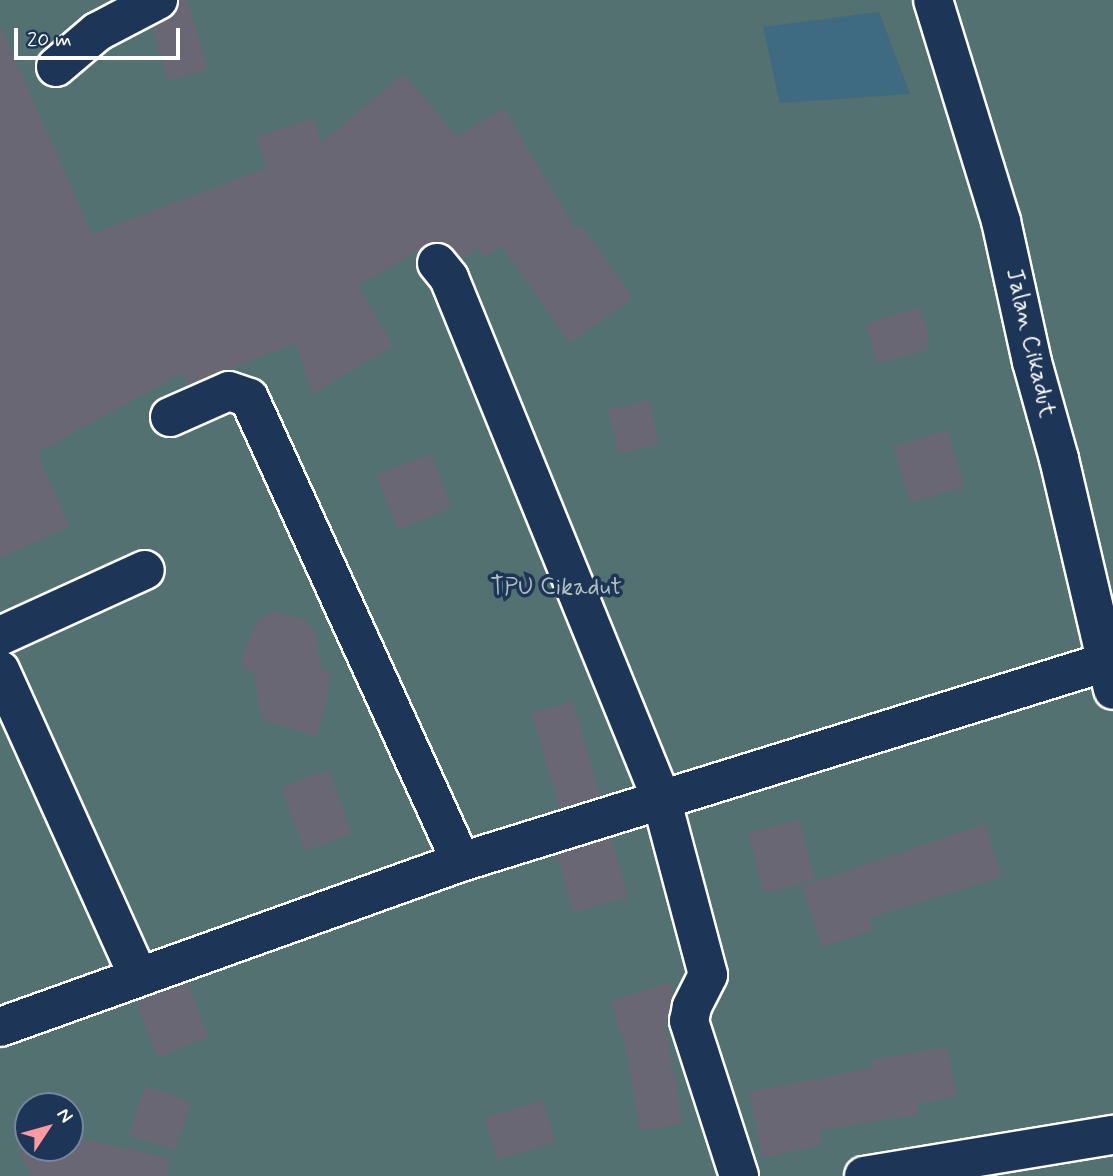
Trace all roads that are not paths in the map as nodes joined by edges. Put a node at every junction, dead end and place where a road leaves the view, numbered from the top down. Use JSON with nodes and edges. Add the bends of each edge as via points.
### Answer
{"nodes":[{"id":1,"x":158,"y":0,"type":"edge"},
{"id":2,"x":933,"y":0,"type":"edge"},
{"id":3,"x":56,"y":67,"type":"dead end"},
{"id":4,"x":437,"y":262,"type":"dead end"},
{"id":5,"x":170,"y":417,"type":"dead end"},
{"id":6,"x":145,"y":570,"type":"dead end"},
{"id":7,"x":0,"y":636,"type":"edge"},
{"id":8,"x":0,"y":670,"type":"edge"},
{"id":9,"x":1109,"y":676,"type":"edge"},
{"id":10,"x":661,"y":798,"type":"junction"},
{"id":11,"x":461,"y":862,"type":"junction"},
{"id":12,"x":138,"y":976,"type":"junction"},
{"id":13,"x":0,"y":1027,"type":"edge"},
{"id":14,"x":1113,"y":1135,"type":"edge"},
{"id":15,"x":738,"y":1176,"type":"edge"},
{"id":16,"x":864,"y":1176,"type":"edge"}],
"edges":[{"from":1,"to":3,"type":"street","via":[[97,32]]},
{"from":2,"to":9,"type":"street","name":"Jalan Cikadut","via":[[1001,220]]},
{"from":4,"to":10,"type":"street","via":[[449,278]]},
{"from":5,"to":11,"type":"street","via":[[229,391],[249,398]]},
{"from":6,"to":7,"type":"street"},
{"from":8,"to":12,"type":"street"},
{"from":9,"to":10,"type":"street"},
{"from":10,"to":11,"type":"street"},
{"from":10,"to":15,"type":"street","via":[[708,975],[689,1021]]},
{"from":11,"to":12,"type":"street"},
{"from":12,"to":13,"type":"street"},
{"from":14,"to":16,"type":"street"}]}
